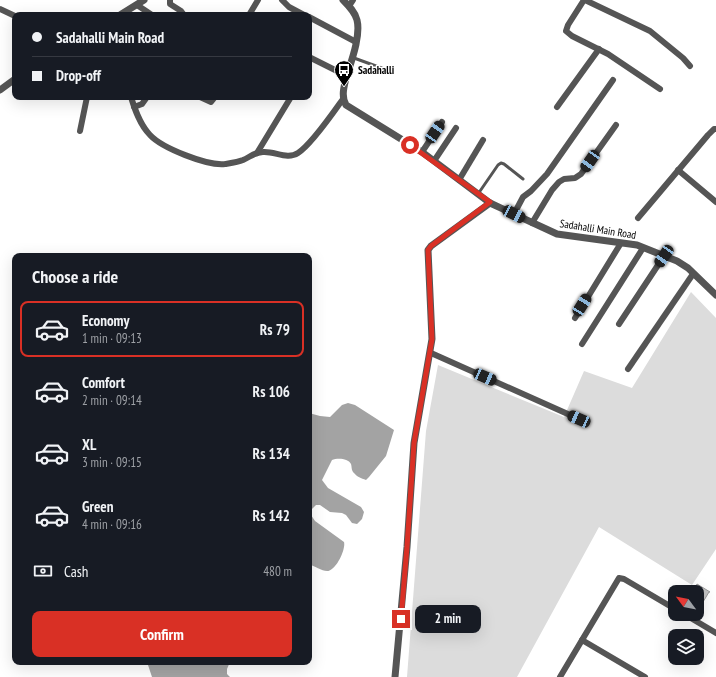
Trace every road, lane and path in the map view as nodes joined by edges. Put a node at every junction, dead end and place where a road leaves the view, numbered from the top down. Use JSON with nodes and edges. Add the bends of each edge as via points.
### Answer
{"nodes":[{"id":1,"x":144,"y":0,"type":"edge"},
{"id":2,"x":170,"y":0,"type":"edge"},
{"id":3,"x":258,"y":0,"type":"edge"},
{"id":4,"x":282,"y":0,"type":"edge"},
{"id":5,"x":343,"y":0,"type":"edge"},
{"id":6,"x":584,"y":0,"type":"edge"},
{"id":7,"x":351,"y":3,"type":"edge"},
{"id":8,"x":137,"y":5,"type":"junction"},
{"id":9,"x":0,"y":9,"type":"edge"},
{"id":10,"x":125,"y":12,"type":"edge"},
{"id":11,"x":148,"y":12,"type":"edge"},
{"id":12,"x":182,"y":12,"type":"edge"},
{"id":13,"x":251,"y":12,"type":"edge"},
{"id":14,"x":298,"y":12,"type":"edge"},
{"id":15,"x":12,"y":15,"type":"edge"},
{"id":16,"x":312,"y":19,"type":"edge"},
{"id":17,"x":356,"y":42,"type":"junction"},
{"id":18,"x":600,"y":49,"type":"junction"},
{"id":19,"x":312,"y":58,"type":"edge"},
{"id":20,"x":352,"y":58,"type":"junction"},
{"id":21,"x":690,"y":66,"type":"dead end"},
{"id":22,"x":387,"y":70,"type":"dead end"},
{"id":23,"x":347,"y":76,"type":"junction"},
{"id":24,"x":613,"y":80,"type":"dead end"},
{"id":25,"x":12,"y":81,"type":"edge"},
{"id":26,"x":660,"y":89,"type":"dead end"},
{"id":27,"x":0,"y":90,"type":"edge"},
{"id":28,"x":344,"y":99,"type":"junction"},
{"id":29,"x":86,"y":100,"type":"edge"},
{"id":30,"x":132,"y":100,"type":"edge"},
{"id":31,"x":145,"y":100,"type":"edge"},
{"id":32,"x":288,"y":100,"type":"edge"},
{"id":33,"x":134,"y":107,"type":"junction"},
{"id":34,"x":558,"y":107,"type":"dead end"},
{"id":35,"x":442,"y":122,"type":"dead end"},
{"id":36,"x":616,"y":125,"type":"dead end"},
{"id":37,"x":456,"y":128,"type":"dead end"},
{"id":38,"x":716,"y":129,"type":"edge"},
{"id":39,"x":80,"y":131,"type":"dead end"},
{"id":40,"x":483,"y":140,"type":"dead end"},
{"id":41,"x":422,"y":152,"type":"junction"},
{"id":42,"x":257,"y":153,"type":"junction"},
{"id":43,"x":434,"y":161,"type":"junction"},
{"id":44,"x":678,"y":170,"type":"junction"},
{"id":45,"x":523,"y":179,"type":"dead end"},
{"id":46,"x":459,"y":180,"type":"junction"},
{"id":47,"x":478,"y":194,"type":"junction"},
{"id":48,"x":490,"y":202,"type":"junction"},
{"id":49,"x":716,"y":202,"type":"edge"},
{"id":50,"x":514,"y":214,"type":"junction"},
{"id":51,"x":638,"y":218,"type":"dead end"},
{"id":52,"x":532,"y":223,"type":"junction"},
{"id":53,"x":621,"y":243,"type":"junction"},
{"id":54,"x":643,"y":248,"type":"junction"},
{"id":55,"x":664,"y":256,"type":"junction"},
{"id":56,"x":693,"y":274,"type":"junction"},
{"id":57,"x":716,"y":295,"type":"edge"},
{"id":58,"x":575,"y":318,"type":"dead end"},
{"id":59,"x":619,"y":324,"type":"dead end"},
{"id":60,"x":582,"y":344,"type":"dead end"},
{"id":61,"x":430,"y":353,"type":"junction"},
{"id":62,"x":628,"y":368,"type":"dead end"},
{"id":63,"x":579,"y":419,"type":"dead end"},
{"id":64,"x":668,"y":605,"type":"edge"},
{"id":65,"x":696,"y":621,"type":"edge"},
{"id":66,"x":716,"y":633,"type":"edge"},
{"id":67,"x":582,"y":640,"type":"junction"},
{"id":68,"x":395,"y":677,"type":"edge"},
{"id":69,"x":560,"y":677,"type":"edge"},
{"id":70,"x":645,"y":677,"type":"edge"}],
"edges":[{"from":1,"to":8,"type":"street"},
{"from":2,"to":12,"type":"street","via":[[170,4]]},
{"from":3,"to":13,"type":"street"},
{"from":4,"to":14,"type":"street"},
{"from":5,"to":7,"type":"street"},
{"from":6,"to":18,"type":"street","via":[[566,31]]},
{"from":6,"to":21,"type":"street","via":[[650,31]]},
{"from":7,"to":17,"type":"street","via":[[358,23]]},
{"from":8,"to":10,"type":"street"},
{"from":8,"to":11,"type":"street"},
{"from":9,"to":15,"type":"street"},
{"from":16,"to":17,"type":"street"},
{"from":17,"to":20,"type":"street"},
{"from":18,"to":26,"type":"street"},
{"from":18,"to":34,"type":"street"},
{"from":19,"to":23,"type":"street"},
{"from":20,"to":22,"type":"lane"},
{"from":20,"to":23,"type":"street"},
{"from":23,"to":28,"type":"street"},
{"from":24,"to":50,"type":"street","via":[[548,174],[523,197]]},
{"from":25,"to":27,"type":"street"},
{"from":28,"to":41,"type":"street","name":"Sadahalli Main Road","via":[[346,105]]},
{"from":28,"to":42,"type":"street","via":[[305,148],[297,154],[285,156]]},
{"from":29,"to":39,"type":"street"},
{"from":30,"to":33,"type":"street"},
{"from":31,"to":33,"type":"street"},
{"from":32,"to":42,"type":"street"},
{"from":33,"to":42,"type":"street","via":[[146,130],[156,140],[196,159],[225,164]]},
{"from":35,"to":41,"type":"street"},
{"from":36,"to":52,"type":"street","via":[[581,174],[559,182],[552,190]]},
{"from":37,"to":43,"type":"street"},
{"from":38,"to":44,"type":"street"},
{"from":40,"to":46,"type":"street"},
{"from":41,"to":43,"type":"street","name":"Sadahalli Main Road"},
{"from":43,"to":46,"type":"street","name":"Sadahalli Main Road"},
{"from":44,"to":49,"type":"street"},
{"from":44,"to":51,"type":"street"},
{"from":45,"to":47,"type":"lane","via":[[501,163]]},
{"from":46,"to":47,"type":"street","name":"Sadahalli Main Road"},
{"from":47,"to":48,"type":"street","name":"Sadahalli Main Road"},
{"from":48,"to":50,"type":"street","name":"Sadahalli Main Road"},
{"from":48,"to":61,"type":"street","via":[[428,250],[432,339]]},
{"from":50,"to":52,"type":"street","name":"Sadahalli Main Road"},
{"from":52,"to":53,"type":"street","name":"Sadahalli Main Road","via":[[557,234]]},
{"from":53,"to":54,"type":"street","name":"Sadahalli Main Road"},
{"from":53,"to":58,"type":"street"},
{"from":54,"to":55,"type":"street","name":"Sadahalli Main Road"},
{"from":54,"to":60,"type":"street"},
{"from":55,"to":56,"type":"street","name":"Sadahalli Main Road","via":[[677,261]]},
{"from":55,"to":59,"type":"street"},
{"from":56,"to":57,"type":"street","name":"Sadahalli Main Road"},
{"from":56,"to":62,"type":"street"},
{"from":61,"to":63,"type":"street"},
{"from":61,"to":68,"type":"street","via":[[414,443]]},
{"from":64,"to":67,"type":"street","via":[[621,578],[618,579]]},
{"from":65,"to":66,"type":"street"},
{"from":67,"to":69,"type":"street"},
{"from":67,"to":70,"type":"street"}]}
